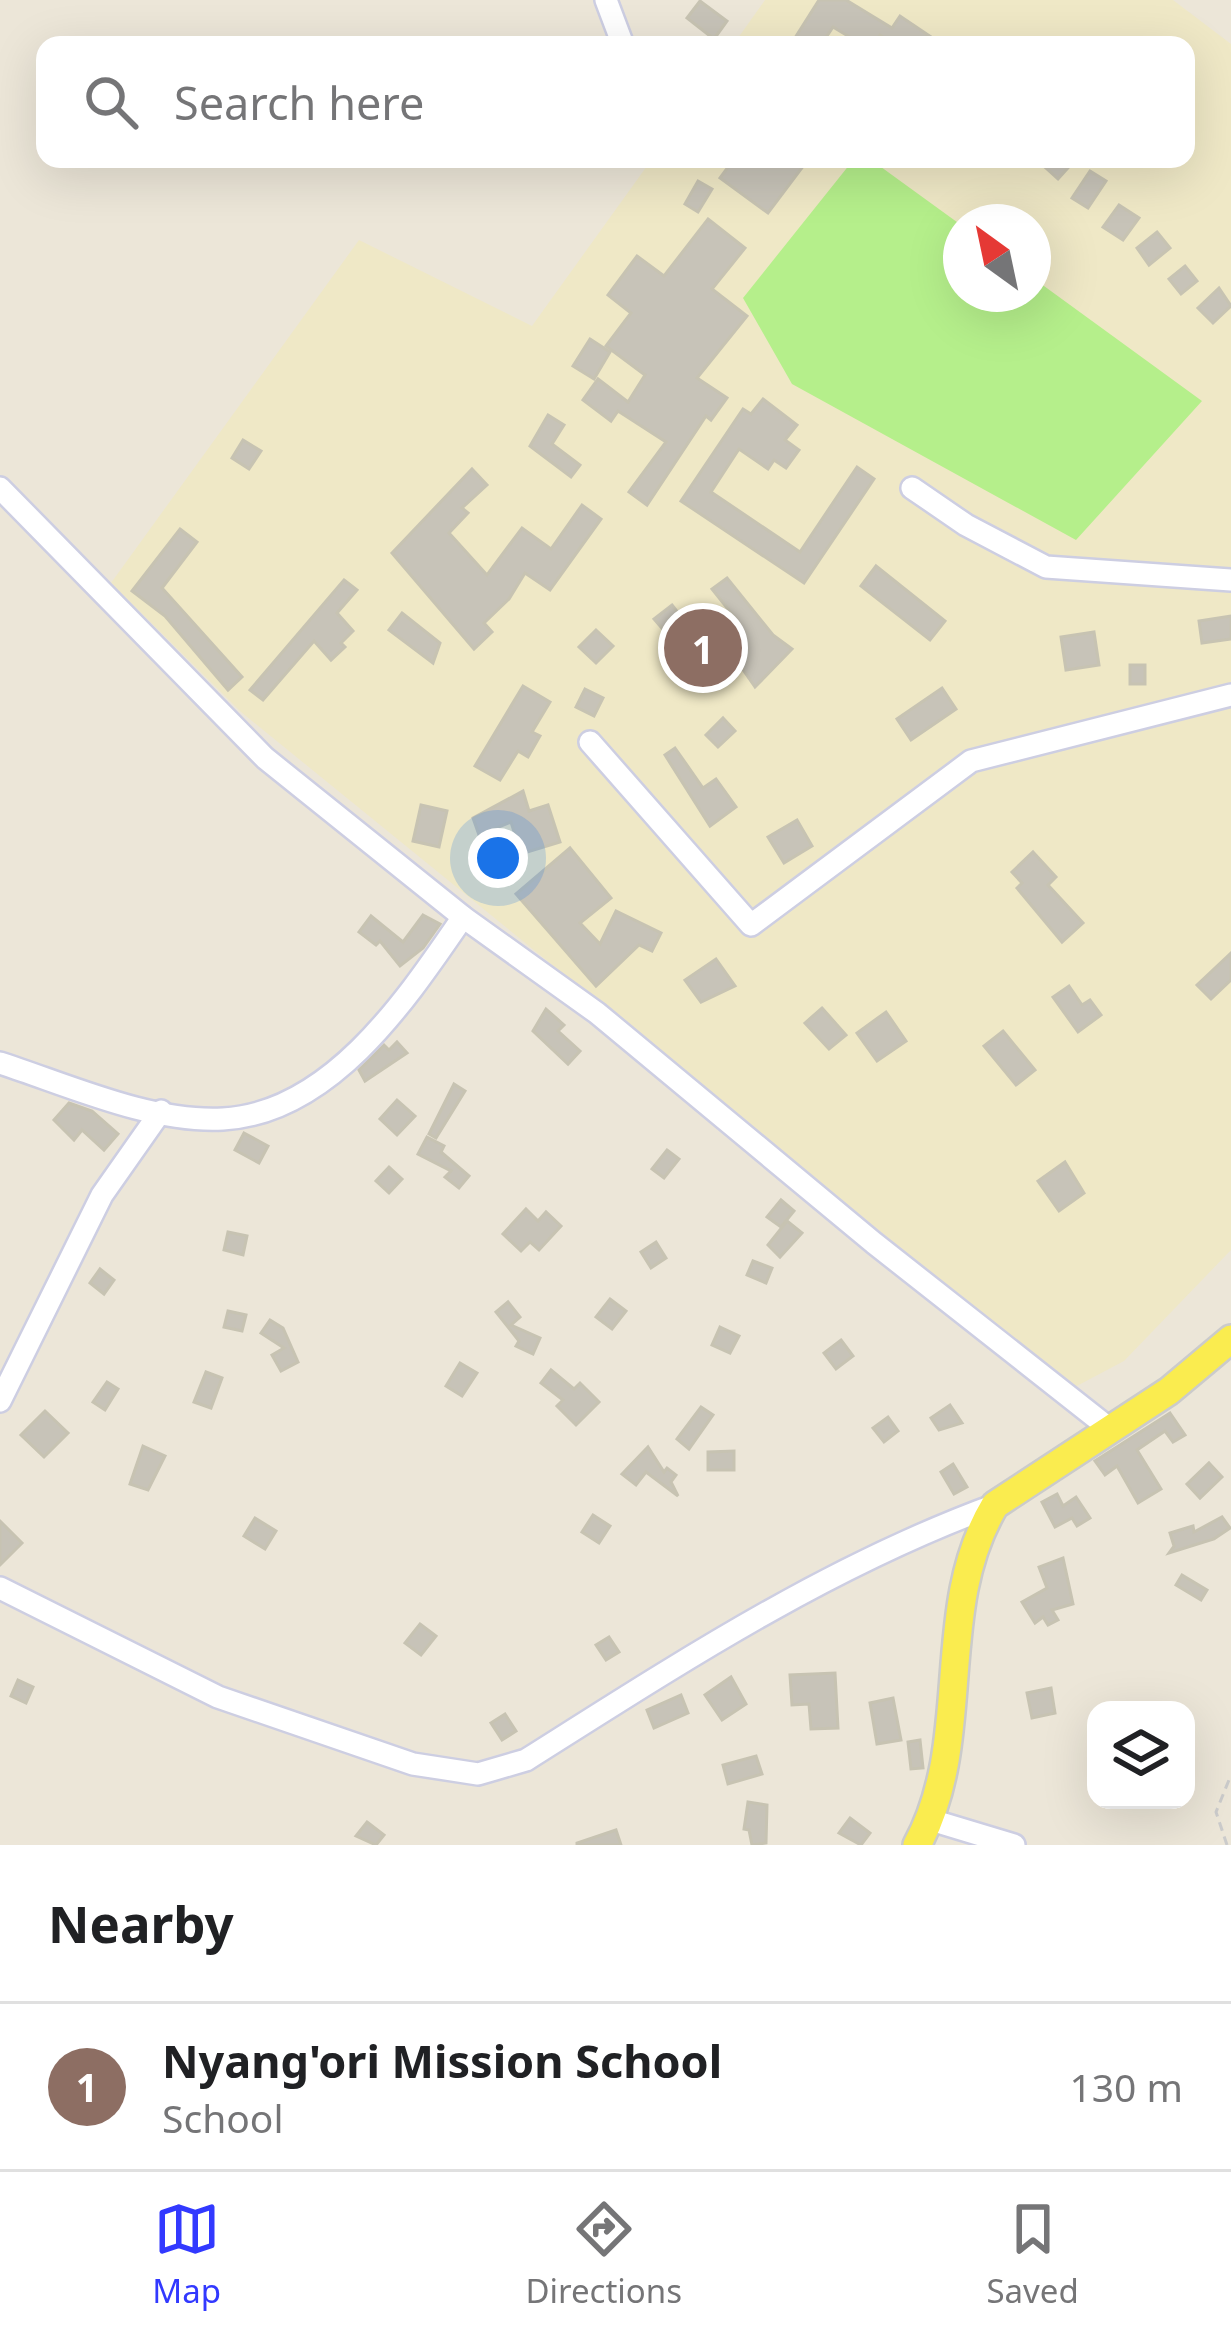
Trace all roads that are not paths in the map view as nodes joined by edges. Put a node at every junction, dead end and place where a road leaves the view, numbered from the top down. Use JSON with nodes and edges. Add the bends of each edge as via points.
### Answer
{"nodes":[{"id":1,"x":606,"y":0,"type":"edge"},
{"id":2,"x":620,"y":36,"type":"edge"},
{"id":3,"x":0,"y":488,"type":"edge"},
{"id":4,"x":912,"y":488,"type":"dead end"},
{"id":5,"x":1231,"y":580,"type":"edge"},
{"id":6,"x":1231,"y":695,"type":"edge"},
{"id":7,"x":590,"y":742,"type":"dead end"},
{"id":8,"x":463,"y":917,"type":"junction"},
{"id":9,"x":0,"y":1063,"type":"edge"},
{"id":10,"x":161,"y":1111,"type":"junction"},
{"id":11,"x":1231,"y":1339,"type":"edge"},
{"id":12,"x":0,"y":1401,"type":"edge"},
{"id":13,"x":1109,"y":1429,"type":"junction"},
{"id":14,"x":995,"y":1504,"type":"junction"},
{"id":15,"x":0,"y":1588,"type":"edge"},
{"id":16,"x":924,"y":1832,"type":"edge"},
{"id":17,"x":1014,"y":1845,"type":"edge"}],
"edges":[{"from":1,"to":2,"type":"street"},
{"from":3,"to":8,"type":"street","via":[[230,725]]},
{"from":4,"to":5,"type":"street","via":[[1046,567]]},
{"from":6,"to":7,"type":"street","via":[[971,761],[751,925]]},
{"from":8,"to":10,"type":"street","via":[[412,992],[318,1082],[269,1108],[224,1119]]},
{"from":8,"to":13,"type":"street","via":[[597,1013]]},
{"from":9,"to":10,"type":"street"},
{"from":10,"to":12,"type":"street","via":[[96,1207]]},
{"from":11,"to":13,"type":"main road"},
{"from":13,"to":14,"type":"main road"},
{"from":14,"to":15,"type":"street","via":[[811,1586],[526,1760],[478,1774],[413,1764],[218,1697]]},
{"from":14,"to":16,"type":"main road","via":[[978,1532],[958,1610],[952,1726]]},
{"from":16,"to":17,"type":"street"}]}
